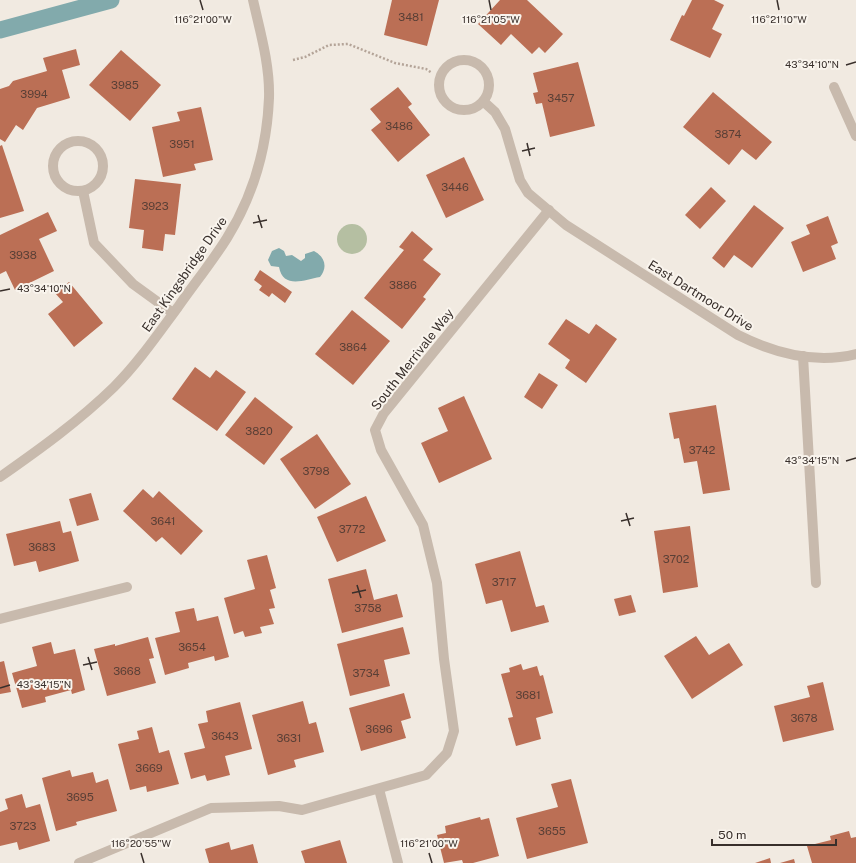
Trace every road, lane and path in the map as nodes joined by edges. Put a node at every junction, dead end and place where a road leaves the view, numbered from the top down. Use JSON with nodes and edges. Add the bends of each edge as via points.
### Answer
{"nodes":[{"id":1,"x":252,"y":0,"type":"edge"},
{"id":2,"x":293,"y":60,"type":"dead end"},
{"id":3,"x":432,"y":73,"type":"dead end"},
{"id":4,"x":834,"y":87,"type":"dead end"},
{"id":5,"x":484,"y":102,"type":"junction"},
{"id":6,"x":856,"y":136,"type":"edge"},
{"id":7,"x":83,"y":191,"type":"junction"},
{"id":8,"x":549,"y":210,"type":"junction"},
{"id":9,"x":173,"y":313,"type":"junction"},
{"id":10,"x":856,"y":354,"type":"edge"},
{"id":11,"x":804,"y":356,"type":"junction"},
{"id":12,"x":0,"y":477,"type":"edge"},
{"id":13,"x":816,"y":583,"type":"dead end"},
{"id":14,"x":127,"y":587,"type":"dead end"},
{"id":15,"x":0,"y":619,"type":"edge"},
{"id":16,"x":379,"y":789,"type":"junction"},
{"id":17,"x":79,"y":863,"type":"edge"},
{"id":18,"x":398,"y":863,"type":"edge"}],
"edges":[{"from":1,"to":9,"type":"street","name":"East Kingsbridge Drive","via":[[266,65],[269,97],[265,136],[256,177],[227,238]]},
{"from":2,"to":3,"type":"path","via":[[329,45],[348,44],[395,63]]},
{"from":4,"to":6,"type":"street"},
{"from":5,"to":5,"type":"street","via":[[490,83],[481,66],[472,61],[462,60],[445,69],[440,77],[439,87],[442,97],[448,104],[456,109],[466,110],[476,108]]},
{"from":5,"to":8,"type":"street","name":"East Dartmoor Drive","via":[[495,112],[505,128],[520,180],[528,193]]},
{"from":7,"to":7,"type":"street","via":[[99,180],[103,171],[103,161],[100,152],[92,145],[73,141],[57,152],[53,161],[53,171],[64,187],[73,191]]},
{"from":7,"to":9,"type":"street","via":[[94,243],[133,284]]},
{"from":8,"to":11,"type":"street","name":"East Dartmoor Drive","via":[[566,225],[738,335],[773,350]]},
{"from":8,"to":16,"type":"street","name":"South Merrivale Way","via":[[384,413],[375,430],[381,450],[423,525],[437,583],[454,731],[447,753],[426,775]]},
{"from":9,"to":12,"type":"street","name":"East Kingsbridge Drive","via":[[152,343],[114,387],[58,436]]},
{"from":10,"to":11,"type":"street","name":"East Dartmoor Drive","via":[[830,358]]},
{"from":11,"to":13,"type":"street"},
{"from":14,"to":15,"type":"street"},
{"from":16,"to":17,"type":"street","via":[[302,810],[279,806],[211,808]]},
{"from":16,"to":18,"type":"street"}]}
